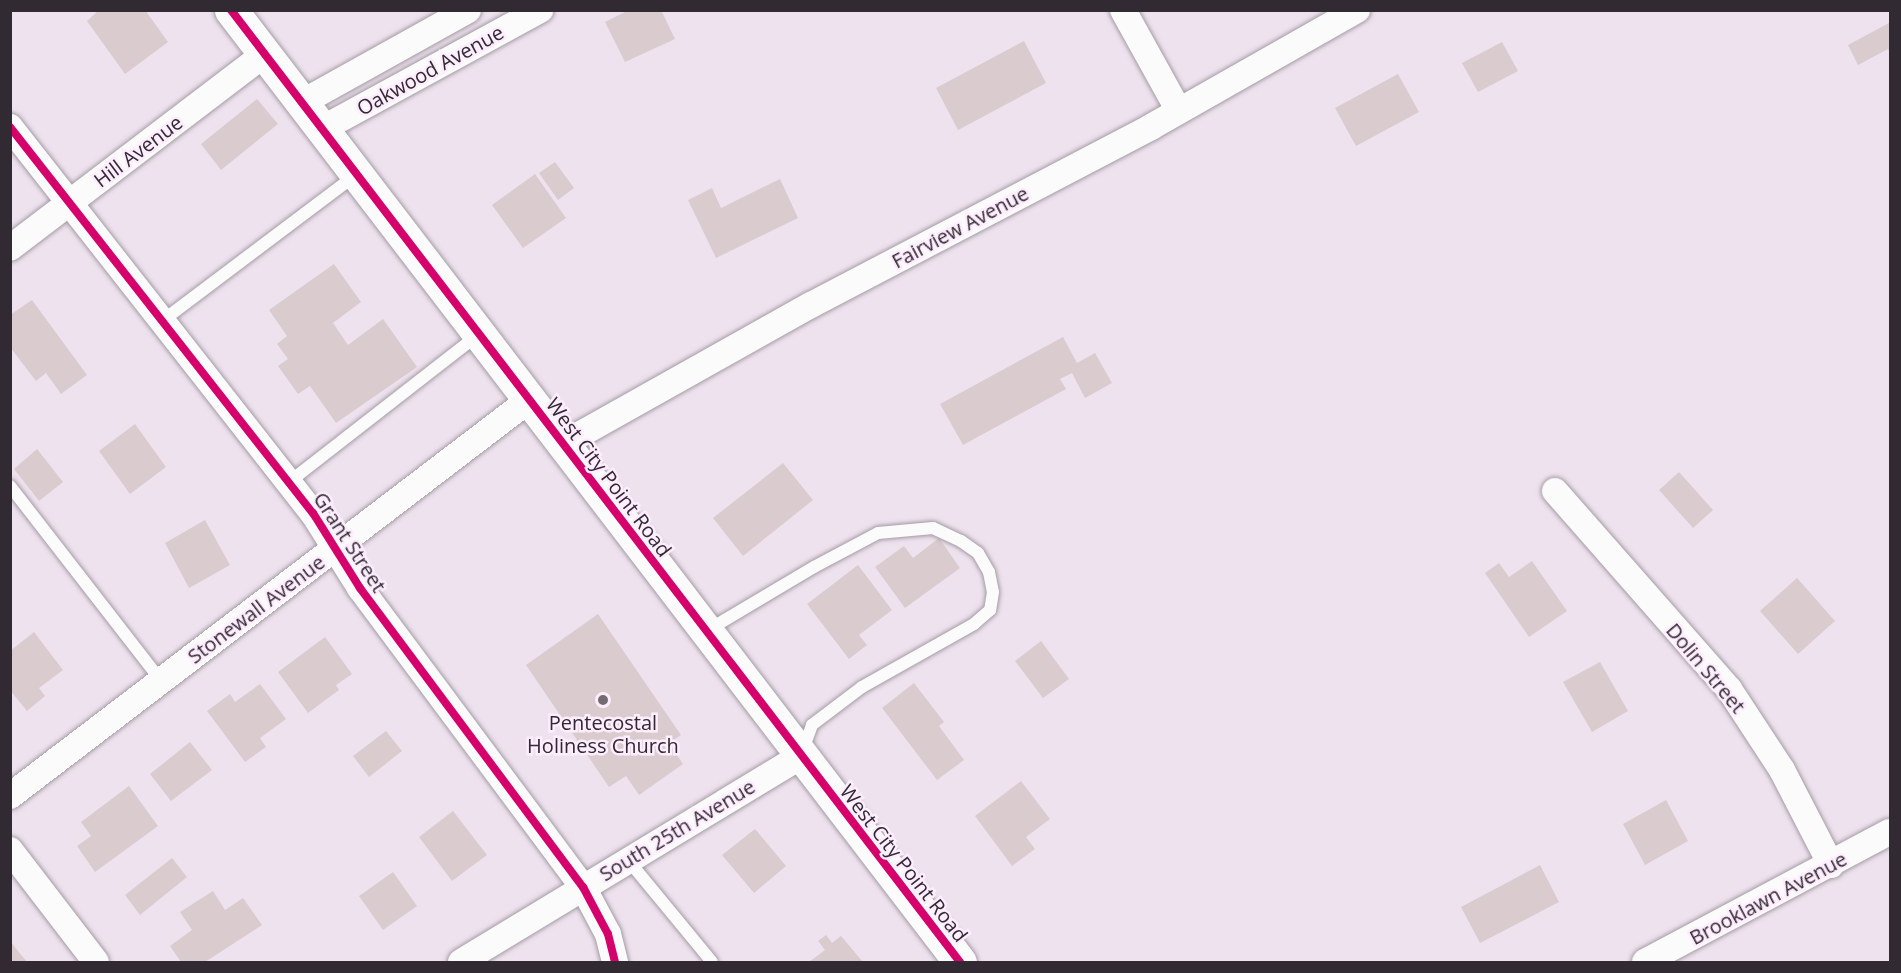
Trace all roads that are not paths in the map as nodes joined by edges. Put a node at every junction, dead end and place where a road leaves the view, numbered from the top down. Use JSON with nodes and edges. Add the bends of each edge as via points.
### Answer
{"nodes":[{"id":1,"x":231,"y":10,"type":"edge"},
{"id":2,"x":468,"y":10,"type":"edge"},
{"id":3,"x":540,"y":10,"type":"edge"},
{"id":4,"x":1123,"y":10,"type":"edge"},
{"id":5,"x":1357,"y":10,"type":"edge"},
{"id":6,"x":265,"y":54,"type":"junction"},
{"id":7,"x":301,"y":103,"type":"junction"},
{"id":8,"x":1179,"y":111,"type":"junction"},
{"id":9,"x":10,"y":127,"type":"edge"},
{"id":10,"x":320,"y":130,"type":"junction"},
{"id":11,"x":357,"y":175,"type":"junction"},
{"id":12,"x":69,"y":203,"type":"junction"},
{"id":13,"x":10,"y":248,"type":"edge"},
{"id":14,"x":162,"y":321,"type":"junction"},
{"id":15,"x":479,"y":334,"type":"junction"},
{"id":16,"x":529,"y":400,"type":"junction"},
{"id":17,"x":563,"y":444,"type":"junction"},
{"id":18,"x":289,"y":482,"type":"junction"},
{"id":19,"x":10,"y":486,"type":"edge"},
{"id":20,"x":1555,"y":491,"type":"dead end"},
{"id":21,"x":335,"y":548,"type":"junction"},
{"id":22,"x":705,"y":631,"type":"junction"},
{"id":23,"x":161,"y":681,"type":"junction"},
{"id":24,"x":801,"y":756,"type":"junction"},
{"id":25,"x":10,"y":796,"type":"edge"},
{"id":26,"x":1890,"y":832,"type":"edge"},
{"id":27,"x":10,"y":850,"type":"edge"},
{"id":28,"x":628,"y":860,"type":"junction"},
{"id":29,"x":1831,"y":865,"type":"junction"},
{"id":30,"x":583,"y":887,"type":"junction"},
{"id":31,"x":96,"y":963,"type":"edge"},
{"id":32,"x":461,"y":963,"type":"edge"},
{"id":33,"x":615,"y":963,"type":"edge"},
{"id":34,"x":712,"y":963,"type":"edge"},
{"id":35,"x":960,"y":963,"type":"edge"},
{"id":36,"x":1645,"y":963,"type":"edge"}],
"edges":[{"from":1,"to":6,"type":"street","name":"West City Point Road"},
{"from":2,"to":7,"type":"street","name":"Oakwood Avenue"},
{"from":3,"to":10,"type":"street","name":"Oakwood Avenue"},
{"from":4,"to":8,"type":"street"},
{"from":5,"to":8,"type":"street","name":"Fairview Avenue"},
{"from":6,"to":7,"type":"street","name":"West City Point Road"},
{"from":6,"to":12,"type":"street","name":"Hill Avenue"},
{"from":7,"to":10,"type":"street","name":"West City Point Road"},
{"from":8,"to":17,"type":"street","name":"Fairview Avenue","via":[[803,309]]},
{"from":9,"to":12,"type":"street","name":"Grant Street"},
{"from":10,"to":11,"type":"street","name":"West City Point Road"},
{"from":11,"to":14,"type":"lane"},
{"from":11,"to":15,"type":"street","name":"West City Point Road"},
{"from":12,"to":13,"type":"street","name":"Hill Avenue"},
{"from":12,"to":14,"type":"street","name":"Grant Street"},
{"from":14,"to":18,"type":"street","name":"Grant Street"},
{"from":15,"to":16,"type":"street","name":"West City Point Road"},
{"from":15,"to":18,"type":"lane"},
{"from":16,"to":17,"type":"street","name":"West City Point Road"},
{"from":16,"to":21,"type":"street","name":"Stonewall Avenue"},
{"from":17,"to":22,"type":"street","name":"West City Point Road"},
{"from":18,"to":21,"type":"street","name":"Grant Street"},
{"from":19,"to":23,"type":"lane"},
{"from":20,"to":29,"type":"street","name":"Dolin Street","via":[[1729,689],[1782,770]]},
{"from":21,"to":23,"type":"street","name":"Stonewall Avenue"},
{"from":21,"to":30,"type":"street","name":"Grant Street","via":[[366,597]]},
{"from":22,"to":24,"type":"street","name":"West City Point Road"},
{"from":22,"to":24,"type":"lane","via":[[878,533],[933,528],[978,553],[989,572],[993,592],[990,610],[974,624],[862,687],[812,725]]},
{"from":23,"to":25,"type":"street","name":"Stonewall Avenue"},
{"from":24,"to":28,"type":"street","name":"South 25th Avenue"},
{"from":24,"to":35,"type":"street","name":"West City Point Road"},
{"from":26,"to":29,"type":"street","name":"Brooklawn Avenue"},
{"from":27,"to":31,"type":"street"},
{"from":28,"to":30,"type":"street","name":"South 25th Avenue"},
{"from":28,"to":34,"type":"lane"},
{"from":29,"to":36,"type":"street","name":"Brooklawn Avenue"},
{"from":30,"to":32,"type":"street","name":"South 25th Avenue"},
{"from":30,"to":33,"type":"street","name":"Grant Street","via":[[608,934]]}]}
